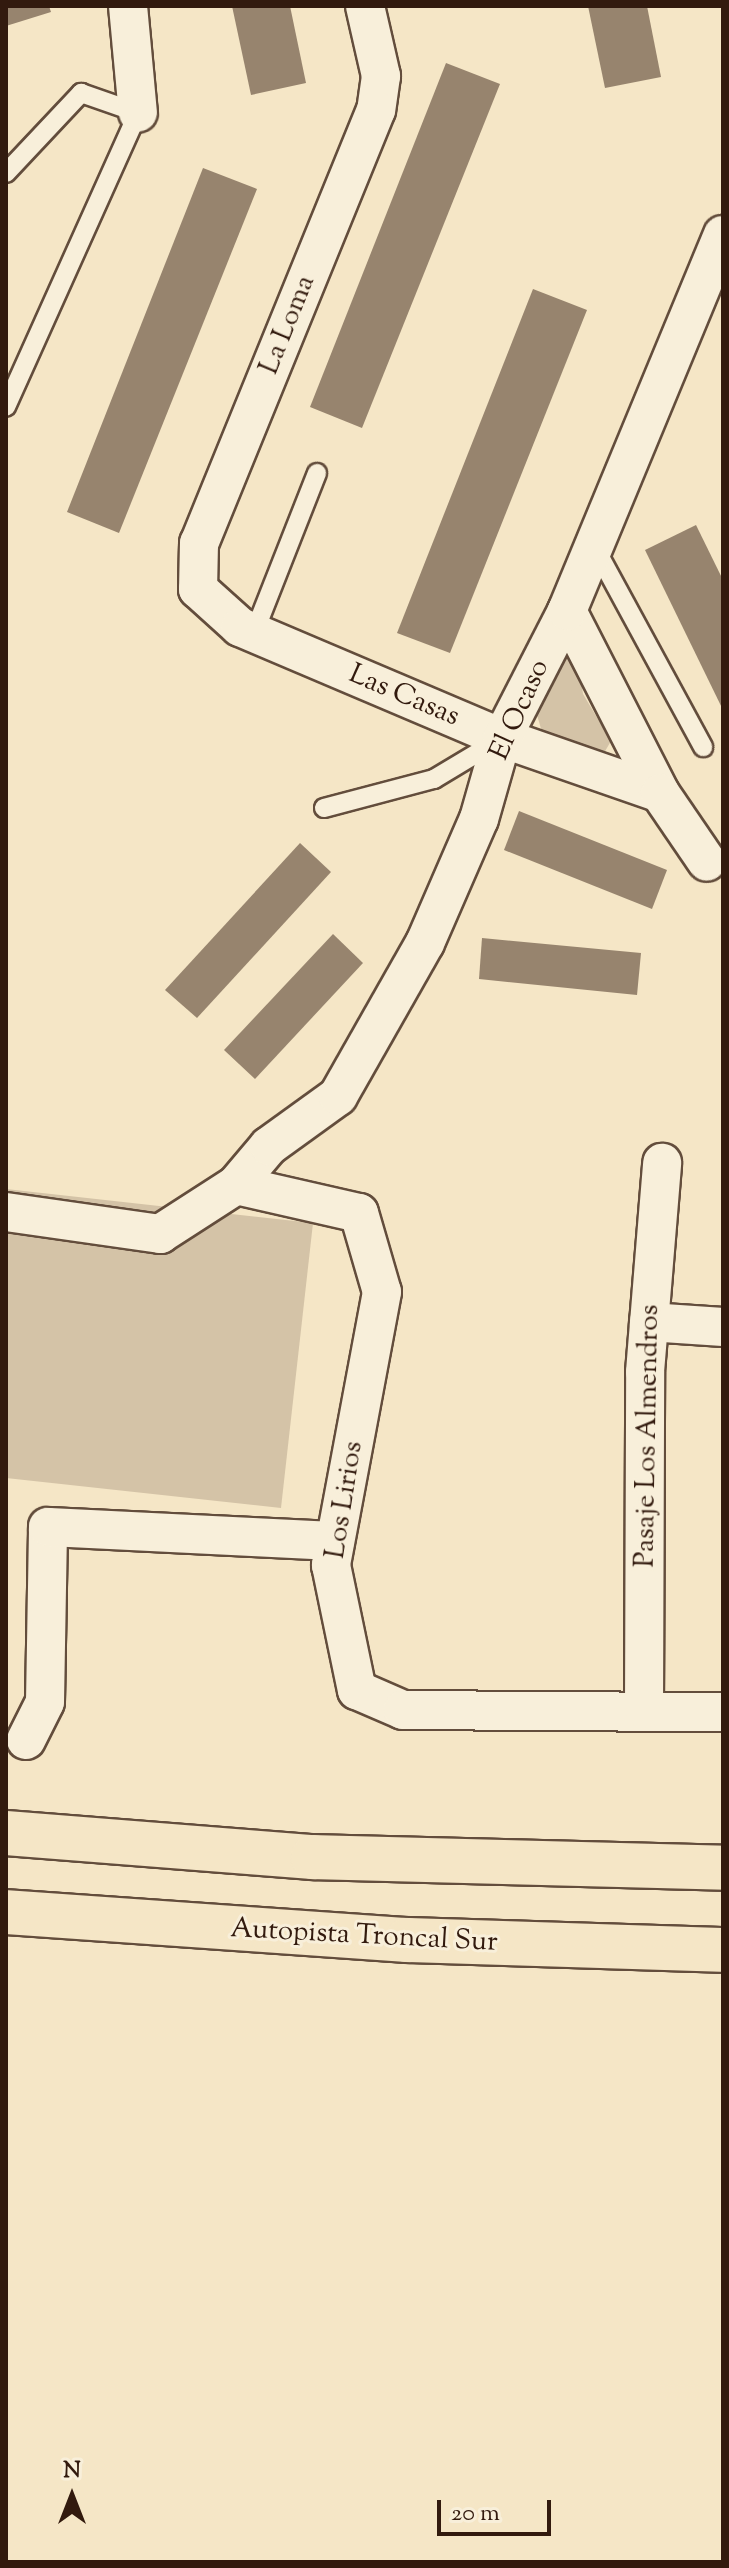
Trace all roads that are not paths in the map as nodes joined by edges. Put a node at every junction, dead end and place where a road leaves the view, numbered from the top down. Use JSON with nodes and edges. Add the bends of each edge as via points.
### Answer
{"nodes":[{"id":1,"x":128,"y":6,"type":"edge"},
{"id":2,"x":365,"y":6,"type":"edge"},
{"id":3,"x":138,"y":113,"type":"junction"},
{"id":4,"x":6,"y":173,"type":"edge"},
{"id":5,"x":723,"y":235,"type":"edge"},
{"id":6,"x":6,"y":407,"type":"edge"},
{"id":7,"x":317,"y":473,"type":"dead end"},
{"id":8,"x":592,"y":544,"type":"junction"},
{"id":9,"x":567,"y":611,"type":"junction"},
{"id":10,"x":247,"y":630,"type":"junction"},
{"id":11,"x":502,"y":738,"type":"junction"},
{"id":12,"x":703,"y":747,"type":"dead end"},
{"id":13,"x":660,"y":793,"type":"junction"},
{"id":14,"x":324,"y":808,"type":"dead end"},
{"id":15,"x":707,"y":862,"type":"dead end"},
{"id":16,"x":662,"y":1163,"type":"dead end"},
{"id":17,"x":236,"y":1185,"type":"junction"},
{"id":18,"x":6,"y":1212,"type":"edge"},
{"id":19,"x":649,"y":1322,"type":"junction"},
{"id":20,"x":723,"y":1327,"type":"edge"},
{"id":21,"x":335,"y":1541,"type":"junction"},
{"id":22,"x":644,"y":1709,"type":"junction"},
{"id":23,"x":723,"y":1712,"type":"edge"},
{"id":24,"x":26,"y":1740,"type":"dead end"},
{"id":25,"x":6,"y":1833,"type":"edge"},
{"id":26,"x":723,"y":1868,"type":"edge"},
{"id":27,"x":6,"y":1912,"type":"edge"},
{"id":28,"x":723,"y":1950,"type":"edge"}],
"edges":[{"from":1,"to":3,"type":"street"},
{"from":2,"to":10,"type":"street","name":"La Loma","via":[[381,76],[376,110],[199,543],[198,589]]},
{"from":3,"to":4,"type":"lane","via":[[81,93]]},
{"from":3,"to":6,"type":"lane"},
{"from":5,"to":8,"type":"street","name":"El Ocaso"},
{"from":7,"to":10,"type":"lane"},
{"from":8,"to":9,"type":"street","name":"El Ocaso"},
{"from":8,"to":12,"type":"lane"},
{"from":9,"to":11,"type":"street","name":"El Ocaso"},
{"from":9,"to":13,"type":"street"},
{"from":10,"to":11,"type":"street","name":"Las Casas"},
{"from":11,"to":13,"type":"street","name":"Las Casas"},
{"from":11,"to":14,"type":"lane","via":[[434,779]]},
{"from":11,"to":17,"type":"street","name":"El Ocaso","via":[[479,819],[425,943],[338,1096],[269,1146]]},
{"from":13,"to":15,"type":"street"},
{"from":16,"to":19,"type":"street","name":"Pasaje Los Almendros"},
{"from":17,"to":18,"type":"street","name":"El Ocaso","via":[[160,1234]]},
{"from":17,"to":21,"type":"street","name":"Los Lirios","via":[[359,1213],[382,1292]]},
{"from":19,"to":20,"type":"street"},
{"from":19,"to":22,"type":"street","name":"Pasaje Los Almendros"},
{"from":21,"to":22,"type":"street","name":"Los Lirios","via":[[331,1565],[357,1690],[403,1710]]},
{"from":21,"to":24,"type":"street","via":[[48,1527],[45,1702]]},
{"from":22,"to":23,"type":"street","name":"Los Lirios"},
{"from":25,"to":26,"type":"highway","via":[[313,1857]]},
{"from":27,"to":28,"type":"highway","name":"Autopista Troncal Sur","via":[[407,1940]]}]}
